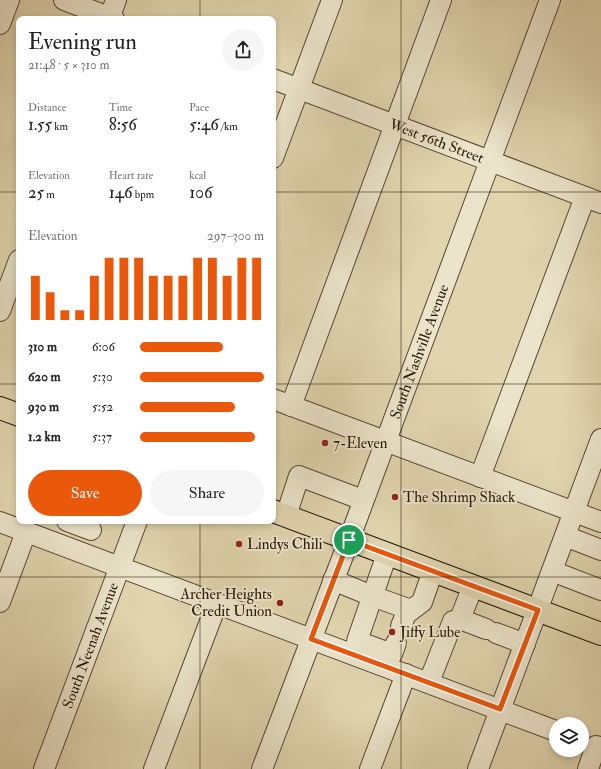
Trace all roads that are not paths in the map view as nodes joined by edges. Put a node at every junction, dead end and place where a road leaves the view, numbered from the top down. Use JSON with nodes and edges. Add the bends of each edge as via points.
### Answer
{"nodes":[{"id":1,"x":9,"y":0,"type":"edge"},
{"id":2,"x":64,"y":0,"type":"edge"},
{"id":3,"x":332,"y":0,"type":"edge"},
{"id":4,"x":441,"y":0,"type":"edge"},
{"id":5,"x":550,"y":0,"type":"edge"},
{"id":6,"x":112,"y":14,"type":"edge"},
{"id":7,"x":0,"y":24,"type":"edge"},
{"id":8,"x":276,"y":80,"type":"edge"},
{"id":9,"x":299,"y":88,"type":"junction"},
{"id":10,"x":395,"y":125,"type":"junction"},
{"id":11,"x":276,"y":150,"type":"edge"},
{"id":12,"x":490,"y":160,"type":"junction"},
{"id":13,"x":593,"y":200,"type":"edge"},
{"id":14,"x":16,"y":270,"type":"edge"},
{"id":15,"x":6,"y":303,"type":"edge"},
{"id":16,"x":282,"y":402,"type":"edge"},
{"id":17,"x":0,"y":408,"type":"edge"},
{"id":18,"x":16,"y":415,"type":"edge"},
{"id":19,"x":601,"y":439,"type":"edge"},
{"id":20,"x":385,"y":441,"type":"junction"},
{"id":21,"x":480,"y":477,"type":"junction"},
{"id":22,"x":363,"y":500,"type":"junction"},
{"id":23,"x":574,"y":512,"type":"junction"},
{"id":24,"x":279,"y":514,"type":"edge"},
{"id":25,"x":0,"y":522,"type":"edge"},
{"id":26,"x":601,"y":522,"type":"edge"},
{"id":27,"x":75,"y":524,"type":"edge"},
{"id":28,"x":136,"y":524,"type":"edge"},
{"id":29,"x":91,"y":530,"type":"dead end"},
{"id":30,"x":26,"y":532,"type":"junction"},
{"id":31,"x":565,"y":536,"type":"junction"},
{"id":32,"x":349,"y":540,"type":"junction"},
{"id":33,"x":601,"y":550,"type":"edge"},
{"id":34,"x":387,"y":554,"type":"junction"},
{"id":35,"x":119,"y":567,"type":"junction"},
{"id":36,"x":433,"y":571,"type":"junction"},
{"id":37,"x":552,"y":571,"type":"junction"},
{"id":38,"x":334,"y":580,"type":"junction"},
{"id":39,"x":473,"y":586,"type":"junction"},
{"id":40,"x":601,"y":590,"type":"edge"},
{"id":41,"x":372,"y":596,"type":"junction"},
{"id":42,"x":0,"y":602,"type":"edge"},
{"id":43,"x":217,"y":603,"type":"junction"},
{"id":44,"x":538,"y":610,"type":"junction"},
{"id":45,"x":460,"y":619,"type":"junction"},
{"id":46,"x":403,"y":626,"type":"junction"},
{"id":47,"x":601,"y":634,"type":"edge"},
{"id":48,"x":311,"y":639,"type":"junction"},
{"id":49,"x":525,"y":644,"type":"junction"},
{"id":50,"x":406,"y":674,"type":"junction"},
{"id":51,"x":429,"y":682,"type":"junction"},
{"id":52,"x":500,"y":709,"type":"junction"},
{"id":53,"x":549,"y":728,"type":"edge"},
{"id":54,"x":593,"y":745,"type":"edge"},
{"id":55,"x":44,"y":769,"type":"edge"},
{"id":56,"x":154,"y":769,"type":"edge"},
{"id":57,"x":262,"y":769,"type":"edge"},
{"id":58,"x":370,"y":769,"type":"edge"},
{"id":59,"x":478,"y":769,"type":"edge"},
{"id":60,"x":588,"y":769,"type":"edge"}],
"edges":[{"from":1,"to":7,"type":"street"},
{"from":2,"to":6,"type":"street"},
{"from":3,"to":9,"type":"street"},
{"from":4,"to":10,"type":"street"},
{"from":5,"to":12,"type":"street","name":"South Nashville Avenue"},
{"from":8,"to":9,"type":"street","name":"West 56th Street"},
{"from":9,"to":10,"type":"street","name":"West 56th Street"},
{"from":9,"to":11,"type":"street"},
{"from":10,"to":12,"type":"street","name":"West 56th Street"},
{"from":10,"to":16,"type":"street"},
{"from":12,"to":13,"type":"street","name":"West 56th Street"},
{"from":12,"to":20,"type":"street","name":"South Nashville Avenue"},
{"from":13,"to":21,"type":"street"},
{"from":14,"to":15,"type":"street"},
{"from":16,"to":20,"type":"street"},
{"from":17,"to":18,"type":"main road"},
{"from":19,"to":23,"type":"street"},
{"from":20,"to":21,"type":"street"},
{"from":20,"to":22,"type":"street","name":"South Nashville Avenue"},
{"from":21,"to":23,"type":"street"},
{"from":22,"to":24,"type":"street","via":[[299,476]]},
{"from":22,"to":32,"type":"street","name":"South Nashville Avenue"},
{"from":23,"to":26,"type":"street"},
{"from":23,"to":31,"type":"street"},
{"from":24,"to":32,"type":"main road"},
{"from":25,"to":30,"type":"street"},
{"from":27,"to":29,"type":"street"},
{"from":28,"to":35,"type":"street","name":"South Neenah Avenue"},
{"from":30,"to":35,"type":"street"},
{"from":30,"to":42,"type":"street"},
{"from":31,"to":33,"type":"street"},
{"from":31,"to":37,"type":"street"},
{"from":32,"to":34,"type":"main road"},
{"from":32,"to":38,"type":"street","name":"South Nashville Avenue"},
{"from":34,"to":36,"type":"main road"},
{"from":34,"to":41,"type":"street"},
{"from":35,"to":43,"type":"street"},
{"from":35,"to":55,"type":"street","name":"South Neenah Avenue"},
{"from":36,"to":39,"type":"main road"},
{"from":36,"to":46,"type":"street","via":[[422,602]]},
{"from":37,"to":40,"type":"street"},
{"from":37,"to":44,"type":"street"},
{"from":38,"to":41,"type":"street"},
{"from":38,"to":48,"type":"street","name":"South Nashville Avenue"},
{"from":39,"to":44,"type":"main road"},
{"from":39,"to":45,"type":"street"},
{"from":41,"to":46,"type":"street"},
{"from":41,"to":46,"type":"street","via":[[357,641],[392,654]]},
{"from":43,"to":48,"type":"street"},
{"from":43,"to":56,"type":"street"},
{"from":44,"to":47,"type":"main road"},
{"from":44,"to":49,"type":"street"},
{"from":45,"to":49,"type":"street"},
{"from":45,"to":51,"type":"street","via":[[452,622]]},
{"from":48,"to":50,"type":"street"},
{"from":48,"to":57,"type":"street","name":"South Nashville Avenue"},
{"from":49,"to":52,"type":"street"},
{"from":50,"to":51,"type":"street"},
{"from":50,"to":58,"type":"street"},
{"from":51,"to":52,"type":"street"},
{"from":52,"to":53,"type":"street"},
{"from":52,"to":59,"type":"street"},
{"from":54,"to":60,"type":"street"}]}
